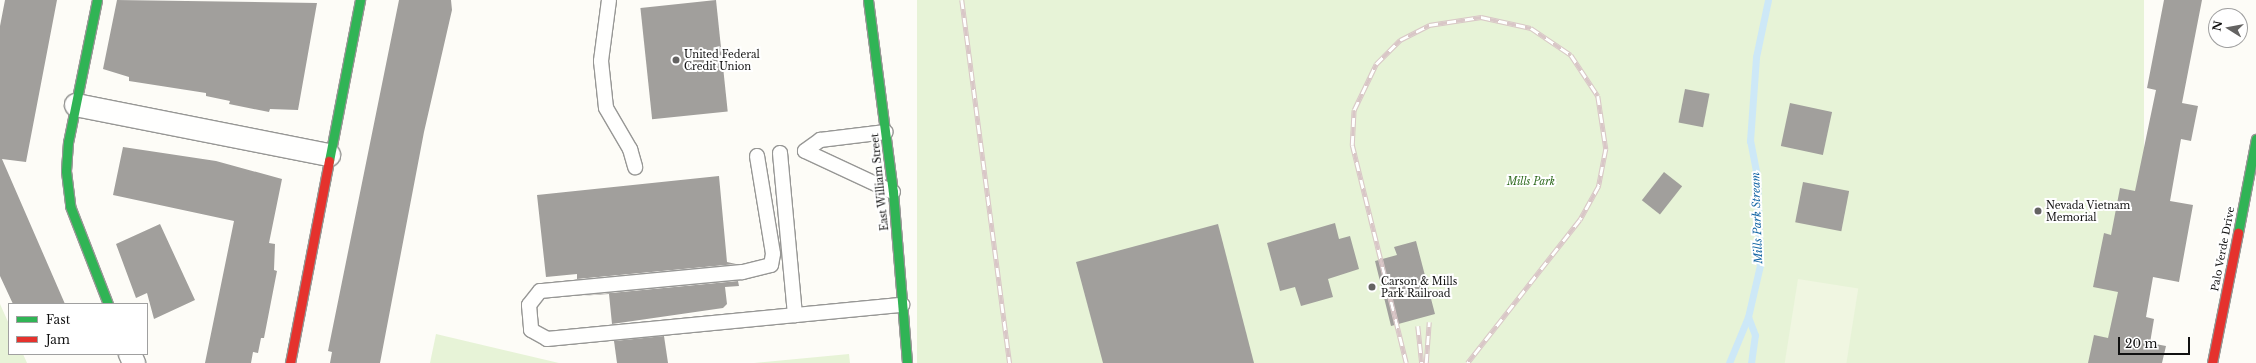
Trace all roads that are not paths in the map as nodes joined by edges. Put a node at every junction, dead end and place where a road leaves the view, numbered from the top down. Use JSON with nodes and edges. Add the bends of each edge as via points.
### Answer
{"nodes":[{"id":1,"x":97,"y":0,"type":"edge"},
{"id":2,"x":360,"y":0,"type":"edge"},
{"id":3,"x":609,"y":0,"type":"edge"},
{"id":4,"x":868,"y":0,"type":"edge"},
{"id":5,"x":76,"y":105,"type":"junction"},
{"id":6,"x":886,"y":132,"type":"junction"},
{"id":7,"x":2256,"y":139,"type":"edge"},
{"id":8,"x":780,"y":153,"type":"dead end"},
{"id":9,"x":329,"y":155,"type":"junction"},
{"id":10,"x":757,"y":156,"type":"dead end"},
{"id":11,"x":635,"y":167,"type":"dead end"},
{"id":12,"x":893,"y":192,"type":"junction"},
{"id":13,"x":108,"y":303,"type":"edge"},
{"id":14,"x":902,"y":305,"type":"junction"},
{"id":15,"x":795,"y":315,"type":"junction"},
{"id":16,"x":290,"y":363,"type":"edge"},
{"id":17,"x":907,"y":363,"type":"edge"},
{"id":18,"x":2212,"y":363,"type":"edge"}],
"edges":[{"from":1,"to":5,"type":"street"},
{"from":2,"to":9,"type":"street"},
{"from":3,"to":11,"type":"lane","via":[[602,60],[606,108],[630,149]]},
{"from":4,"to":6,"type":"street","name":"East William Street"},
{"from":5,"to":9,"type":"street"},
{"from":5,"to":13,"type":"street","via":[[66,171],[70,206]]},
{"from":6,"to":12,"type":"street","name":"East William Street"},
{"from":6,"to":12,"type":"lane","via":[[820,140],[804,151]]},
{"from":7,"to":18,"type":"street","name":"Palo Verde Drive"},
{"from":8,"to":15,"type":"lane"},
{"from":9,"to":16,"type":"street"},
{"from":10,"to":15,"type":"lane","via":[[773,254],[770,265],[742,272],[540,290],[529,304],[530,330],[547,339]]},
{"from":12,"to":14,"type":"street","name":"East William Street"},
{"from":14,"to":15,"type":"lane"},
{"from":14,"to":17,"type":"street","name":"East William Street"}]}
